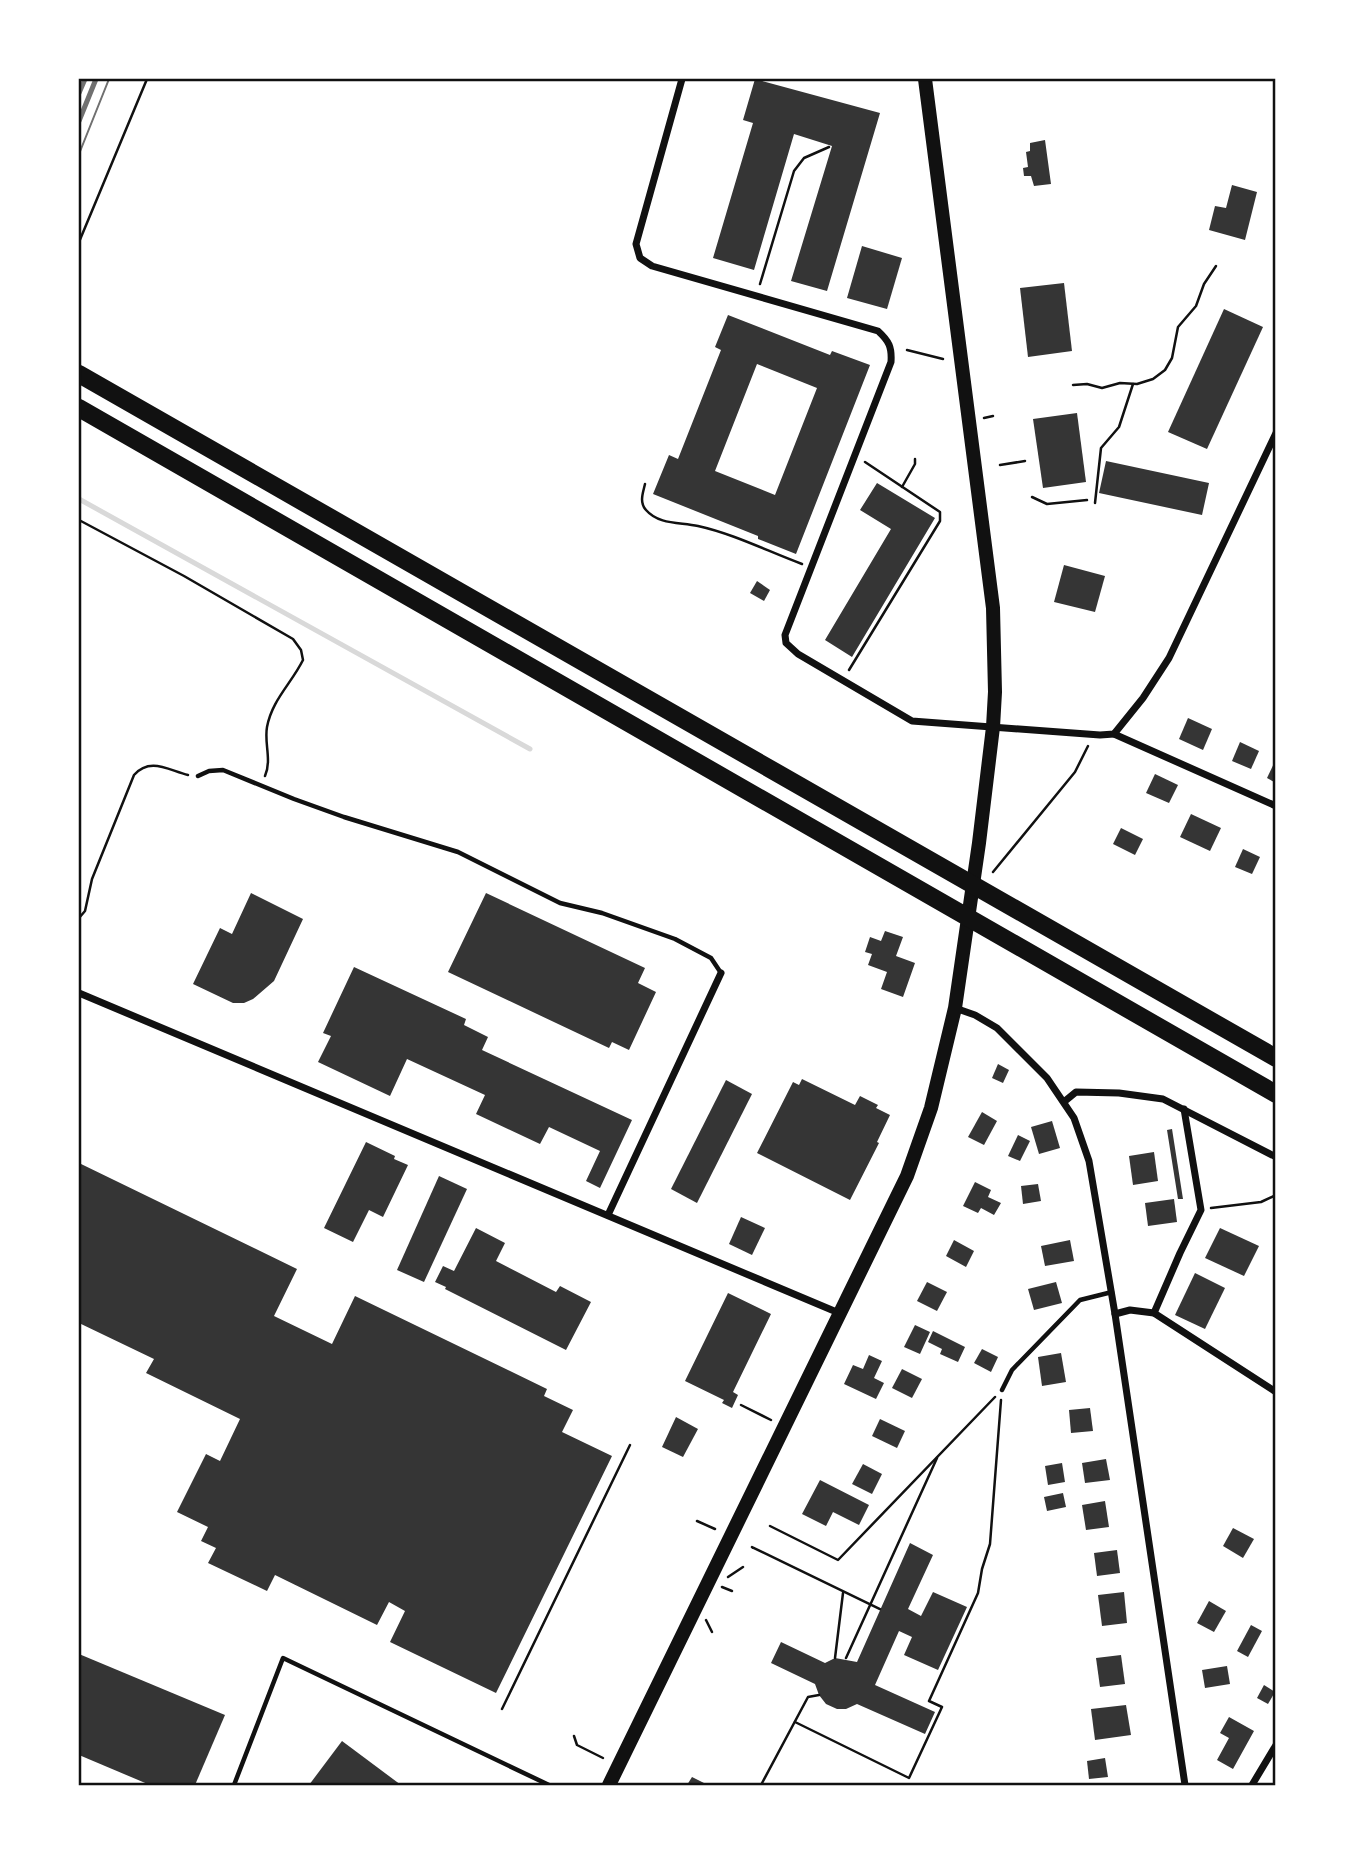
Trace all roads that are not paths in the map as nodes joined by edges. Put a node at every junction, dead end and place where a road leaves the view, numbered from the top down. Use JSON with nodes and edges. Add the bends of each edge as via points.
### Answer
{"nodes":[{"id":1,"x":682,"y":79,"type":"edge"},
{"id":2,"x":925,"y":79,"type":"edge"},
{"id":3,"x":79,"y":374,"type":"edge"},
{"id":4,"x":79,"y":408,"type":"edge"},
{"id":5,"x":1276,"y":433,"type":"edge"},
{"id":6,"x":993,"y":727,"type":"junction"},
{"id":7,"x":1114,"y":734,"type":"junction"},
{"id":8,"x":198,"y":776,"type":"road end"},
{"id":9,"x":1276,"y":806,"type":"edge"},
{"id":10,"x":721,"y":973,"type":"joint"},
{"id":11,"x":79,"y":993,"type":"edge"},
{"id":12,"x":955,"y":1008,"type":"junction"},
{"id":13,"x":1276,"y":1058,"type":"edge"},
{"id":14,"x":1276,"y":1094,"type":"edge"},
{"id":15,"x":1065,"y":1101,"type":"junction"},
{"id":16,"x":1184,"y":1110,"type":"junction"},
{"id":17,"x":1276,"y":1157,"type":"edge"},
{"id":18,"x":608,"y":1215,"type":"junction"},
{"id":19,"x":1112,"y":1292,"type":"junction"},
{"id":20,"x":839,"y":1313,"type":"junction"},
{"id":21,"x":1154,"y":1313,"type":"junction"},
{"id":22,"x":1115,"y":1314,"type":"junction"},
{"id":23,"x":1002,"y":1390,"type":"road end"},
{"id":24,"x":1276,"y":1392,"type":"edge"},
{"id":25,"x":1276,"y":1745,"type":"edge"},
{"id":26,"x":234,"y":1785,"type":"edge"},
{"id":27,"x":549,"y":1785,"type":"edge"},
{"id":28,"x":609,"y":1785,"type":"edge"},
{"id":29,"x":1185,"y":1785,"type":"edge"},
{"id":30,"x":1252,"y":1785,"type":"edge"}],
"edges":[{"from":1,"to":6,"type":"street","via":[[636,244],[640,258],[652,266],[878,331],[892,350],[791,617],[786,643],[904,718]]},
{"from":2,"to":6,"type":"main road","via":[[993,608]]},
{"from":3,"to":13,"type":"highway"},
{"from":4,"to":14,"type":"highway"},
{"from":5,"to":7,"type":"street","via":[[1169,658]]},
{"from":6,"to":7,"type":"street"},
{"from":6,"to":12,"type":"main road"},
{"from":7,"to":9,"type":"street"},
{"from":8,"to":10,"type":"lane","via":[[223,770],[344,817],[458,852],[560,903],[674,939],[711,958]]},
{"from":10,"to":18,"type":"street"},
{"from":11,"to":18,"type":"street"},
{"from":12,"to":15,"type":"street","via":[[997,1028]]},
{"from":12,"to":20,"type":"main road","via":[[931,1108],[911,1165]]},
{"from":15,"to":16,"type":"street","via":[[1076,1092],[1119,1093],[1163,1099]]},
{"from":15,"to":19,"type":"street","via":[[1089,1161]]},
{"from":16,"to":17,"type":"street"},
{"from":16,"to":21,"type":"street","via":[[1201,1210]]},
{"from":18,"to":20,"type":"street"},
{"from":19,"to":22,"type":"street"},
{"from":19,"to":23,"type":"lane","via":[[1080,1300],[1012,1370]]},
{"from":20,"to":28,"type":"main road"},
{"from":21,"to":22,"type":"street","via":[[1130,1310]]},
{"from":21,"to":24,"type":"street"},
{"from":22,"to":29,"type":"street"},
{"from":25,"to":30,"type":"street"},
{"from":26,"to":27,"type":"lane","via":[[283,1658]]}]}
